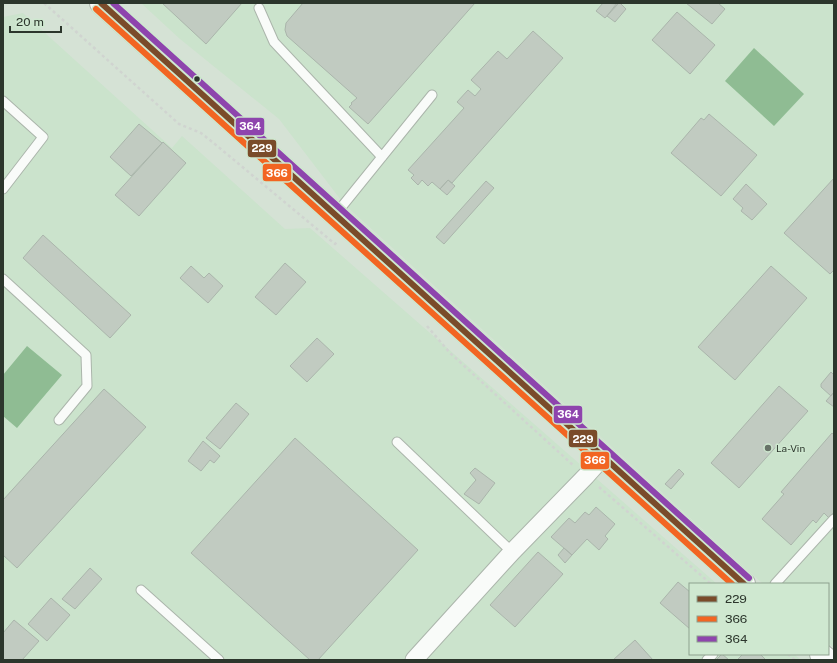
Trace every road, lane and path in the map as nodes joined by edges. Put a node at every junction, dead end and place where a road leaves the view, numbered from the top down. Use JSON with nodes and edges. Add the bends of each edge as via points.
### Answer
{"nodes":[{"id":1,"x":44,"y":3,"type":"edge"},
{"id":2,"x":101,"y":3,"type":"edge"},
{"id":3,"x":259,"y":8,"type":"dead end"},
{"id":4,"x":432,"y":95,"type":"dead end"},
{"id":5,"x":3,"y":101,"type":"edge"},
{"id":6,"x":382,"y":158,"type":"junction"},
{"id":7,"x":3,"y":189,"type":"edge"},
{"id":8,"x":342,"y":221,"type":"junction"},
{"id":9,"x":3,"y":279,"type":"edge"},
{"id":10,"x":440,"y":310,"type":"junction"},
{"id":11,"x":59,"y":420,"type":"dead end"},
{"id":12,"x":397,"y":442,"type":"dead end"},
{"id":13,"x":603,"y":457,"type":"junction"},
{"id":14,"x":586,"y":476,"type":"junction"},
{"id":15,"x":834,"y":519,"type":"edge"},
{"id":16,"x":831,"y":529,"type":"edge"},
{"id":17,"x":512,"y":552,"type":"junction"},
{"id":18,"x":710,"y":583,"type":"edge"},
{"id":19,"x":743,"y":583,"type":"edge"},
{"id":20,"x":776,"y":583,"type":"edge"},
{"id":21,"x":140,"y":590,"type":"dead end"},
{"id":22,"x":219,"y":660,"type":"edge"},
{"id":23,"x":414,"y":660,"type":"edge"}],
"edges":[{"from":1,"to":8,"type":"path","via":[[179,124],[201,133],[335,244]]},
{"from":2,"to":8,"type":"main road"},
{"from":3,"to":6,"type":"lane","via":[[274,42]]},
{"from":4,"to":6,"type":"lane"},
{"from":5,"to":7,"type":"lane","via":[[43,137]]},
{"from":6,"to":8,"type":"lane"},
{"from":8,"to":10,"type":"main road"},
{"from":9,"to":11,"type":"lane","via":[[86,355],[87,386]]},
{"from":10,"to":13,"type":"main road"},
{"from":10,"to":14,"type":"path","via":[[427,326],[450,353]]},
{"from":12,"to":17,"type":"lane"},
{"from":13,"to":14,"type":"street"},
{"from":13,"to":19,"type":"main road"},
{"from":14,"to":17,"type":"street"},
{"from":14,"to":18,"type":"path"},
{"from":15,"to":16,"type":"lane"},
{"from":16,"to":20,"type":"lane"},
{"from":17,"to":23,"type":"street"},
{"from":21,"to":22,"type":"lane"}]}
